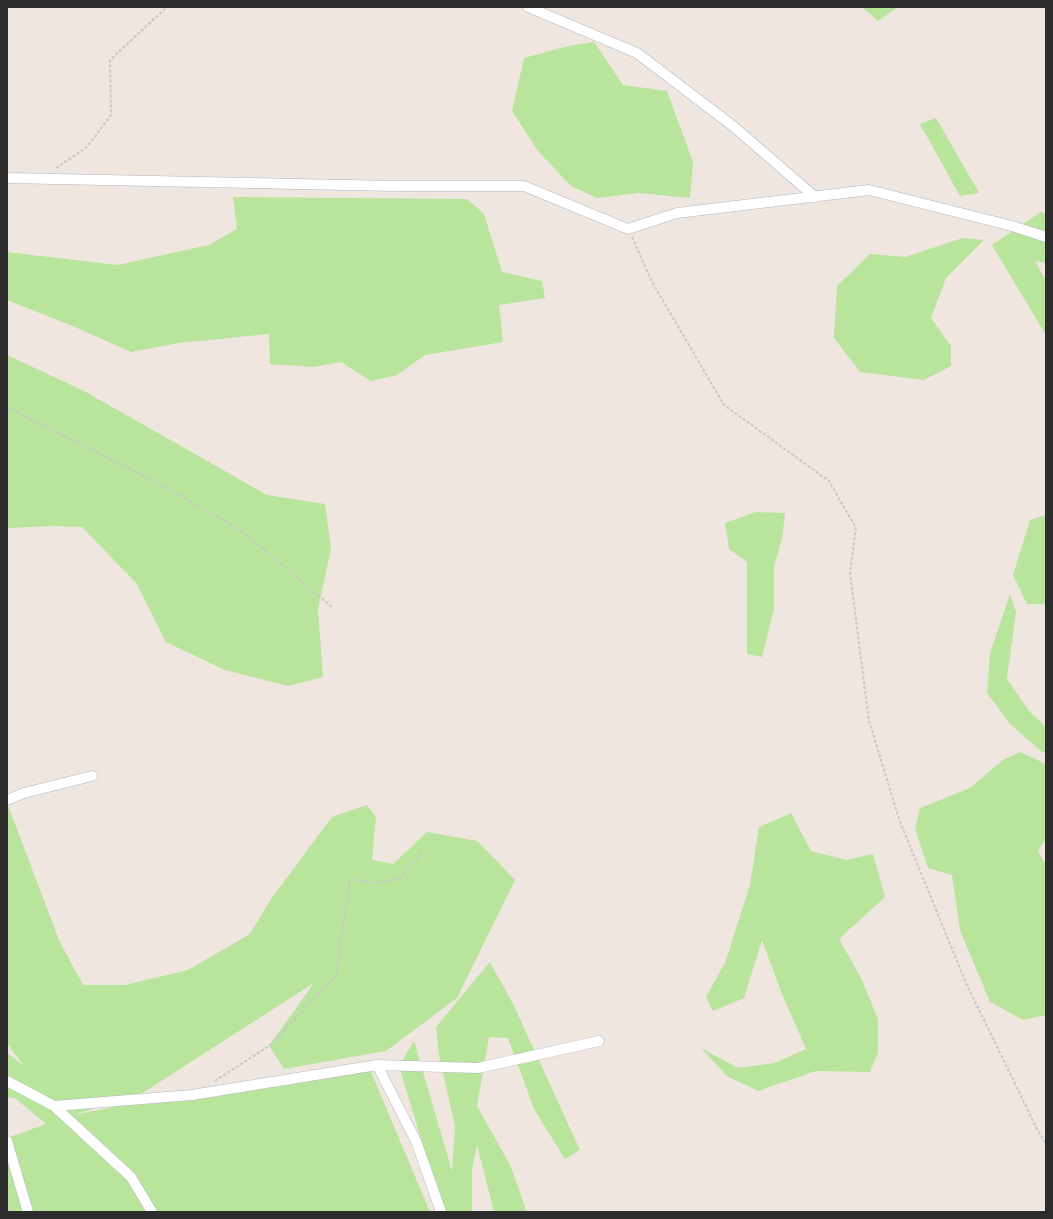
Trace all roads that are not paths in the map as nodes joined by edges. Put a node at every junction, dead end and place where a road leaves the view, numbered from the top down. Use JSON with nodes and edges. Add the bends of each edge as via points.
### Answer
{"nodes":[{"id":1,"x":528,"y":7,"type":"edge"},
{"id":2,"x":7,"y":178,"type":"edge"},
{"id":3,"x":815,"y":197,"type":"junction"},
{"id":4,"x":1046,"y":237,"type":"edge"},
{"id":5,"x":92,"y":776,"type":"dead end"},
{"id":6,"x":7,"y":800,"type":"edge"},
{"id":7,"x":599,"y":1041,"type":"dead end"},
{"id":8,"x":377,"y":1065,"type":"junction"},
{"id":9,"x":7,"y":1081,"type":"edge"},
{"id":10,"x":54,"y":1106,"type":"junction"},
{"id":11,"x":7,"y":1141,"type":"edge"},
{"id":12,"x":28,"y":1212,"type":"edge"},
{"id":13,"x":152,"y":1212,"type":"edge"},
{"id":14,"x":441,"y":1212,"type":"edge"}],
"edges":[{"from":1,"to":3,"type":"street","via":[[637,53],[733,126]]},
{"from":2,"to":3,"type":"street","via":[[524,186],[628,229],[677,213]]},
{"from":3,"to":4,"type":"street","via":[[869,190]]},
{"from":5,"to":6,"type":"street","via":[[24,793]]},
{"from":7,"to":8,"type":"street","via":[[478,1068]]},
{"from":8,"to":10,"type":"street","via":[[192,1095]]},
{"from":8,"to":14,"type":"street","via":[[416,1141]]},
{"from":9,"to":10,"type":"street"},
{"from":10,"to":13,"type":"street","via":[[131,1176]]},
{"from":11,"to":12,"type":"street"}]}
